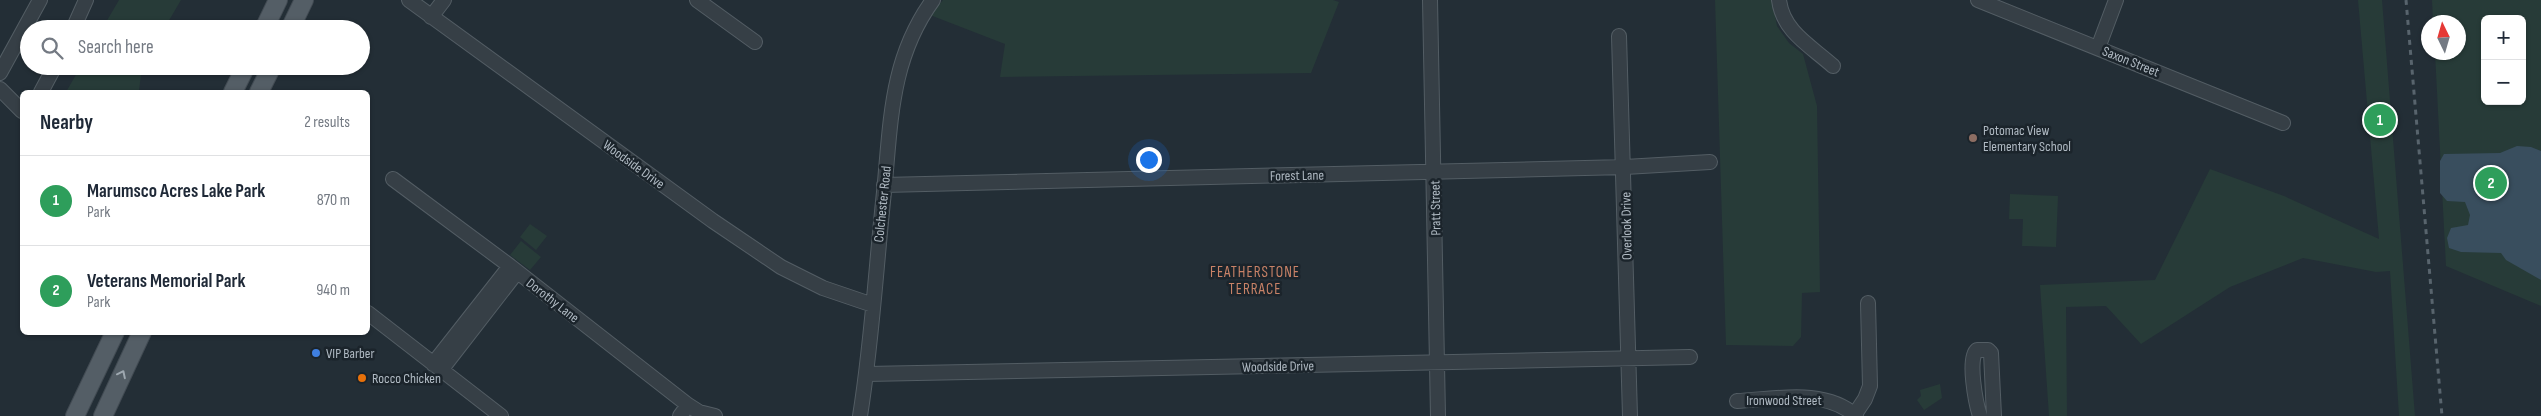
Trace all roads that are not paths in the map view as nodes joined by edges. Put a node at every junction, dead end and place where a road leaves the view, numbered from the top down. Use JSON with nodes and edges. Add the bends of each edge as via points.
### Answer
{"nodes":[{"id":1,"x":40,"y":0,"type":"edge"},
{"id":2,"x":86,"y":0,"type":"edge"},
{"id":3,"x":278,"y":0,"type":"edge"},
{"id":4,"x":304,"y":0,"type":"edge"},
{"id":5,"x":408,"y":0,"type":"edge"},
{"id":6,"x":444,"y":0,"type":"edge"},
{"id":7,"x":697,"y":0,"type":"edge"},
{"id":8,"x":933,"y":0,"type":"edge"},
{"id":9,"x":1430,"y":0,"type":"edge"},
{"id":10,"x":1778,"y":0,"type":"edge"},
{"id":11,"x":1978,"y":0,"type":"edge"},
{"id":12,"x":2116,"y":0,"type":"edge"},
{"id":13,"x":431,"y":17,"type":"junction"},
{"id":14,"x":29,"y":20,"type":"edge"},
{"id":15,"x":77,"y":20,"type":"edge"},
{"id":16,"x":268,"y":20,"type":"edge"},
{"id":17,"x":294,"y":20,"type":"edge"},
{"id":18,"x":20,"y":36,"type":"edge"},
{"id":19,"x":1619,"y":36,"type":"dead end"},
{"id":20,"x":755,"y":42,"type":"dead end"},
{"id":21,"x":2098,"y":48,"type":"junction"},
{"id":22,"x":1833,"y":66,"type":"dead end"},
{"id":23,"x":0,"y":73,"type":"edge"},
{"id":24,"x":50,"y":75,"type":"edge"},
{"id":25,"x":242,"y":75,"type":"edge"},
{"id":26,"x":268,"y":75,"type":"edge"},
{"id":27,"x":0,"y":89,"type":"edge"},
{"id":28,"x":42,"y":90,"type":"edge"},
{"id":29,"x":234,"y":90,"type":"edge"},
{"id":30,"x":260,"y":90,"type":"edge"},
{"id":31,"x":20,"y":109,"type":"edge"},
{"id":32,"x":2283,"y":123,"type":"dead end"},
{"id":33,"x":1710,"y":162,"type":"dead end"},
{"id":34,"x":1625,"y":167,"type":"junction"},
{"id":35,"x":1434,"y":173,"type":"junction"},
{"id":36,"x":393,"y":179,"type":"dead end"},
{"id":37,"x":884,"y":185,"type":"junction"},
{"id":38,"x":514,"y":269,"type":"junction"},
{"id":39,"x":1868,"y":303,"type":"dead end"},
{"id":40,"x":873,"y":305,"type":"junction"},
{"id":41,"x":370,"y":315,"type":"edge"},
{"id":42,"x":114,"y":335,"type":"edge"},
{"id":43,"x":141,"y":335,"type":"edge"},
{"id":44,"x":1690,"y":357,"type":"dead end"},
{"id":45,"x":1628,"y":358,"type":"junction"},
{"id":46,"x":1437,"y":362,"type":"junction"},
{"id":47,"x":437,"y":367,"type":"junction"},
{"id":48,"x":867,"y":374,"type":"junction"},
{"id":49,"x":93,"y":377,"type":"junction"},
{"id":50,"x":1737,"y":401,"type":"dead end"},
{"id":51,"x":684,"y":411,"type":"edge"},
{"id":52,"x":1856,"y":415,"type":"edge"},
{"id":53,"x":75,"y":416,"type":"edge"},
{"id":54,"x":86,"y":416,"type":"edge"},
{"id":55,"x":103,"y":416,"type":"edge"},
{"id":56,"x":501,"y":416,"type":"edge"},
{"id":57,"x":715,"y":416,"type":"edge"},
{"id":58,"x":860,"y":416,"type":"edge"},
{"id":59,"x":1438,"y":416,"type":"edge"},
{"id":60,"x":1630,"y":416,"type":"edge"},
{"id":61,"x":1980,"y":416,"type":"edge"},
{"id":62,"x":1994,"y":416,"type":"edge"}],
"edges":[{"from":1,"to":14,"type":"street"},
{"from":2,"to":15,"type":"street"},
{"from":3,"to":16,"type":"main road"},
{"from":4,"to":17,"type":"main road"},
{"from":5,"to":13,"type":"street","name":"Woodside Drive"},
{"from":6,"to":13,"type":"street"},
{"from":7,"to":20,"type":"street"},
{"from":8,"to":37,"type":"street","name":"Colchester Road","via":[[911,34],[898,71]]},
{"from":9,"to":35,"type":"street","name":"Pratt Street"},
{"from":10,"to":22,"type":"street","via":[[1791,30]]},
{"from":11,"to":21,"type":"street","name":"Saxon Street"},
{"from":12,"to":21,"type":"street"},
{"from":13,"to":40,"type":"street","name":"Woodside Drive","via":[[780,267],[824,288]]},
{"from":18,"to":23,"type":"street"},
{"from":19,"to":34,"type":"street","name":"Overlook Drive"},
{"from":21,"to":32,"type":"street","name":"Saxon Street"},
{"from":24,"to":28,"type":"street"},
{"from":25,"to":29,"type":"main road"},
{"from":26,"to":30,"type":"main road"},
{"from":27,"to":31,"type":"street"},
{"from":33,"to":34,"type":"street","name":"Forest Lane"},
{"from":34,"to":35,"type":"street","name":"Forest Lane"},
{"from":34,"to":45,"type":"street","name":"Overlook Drive"},
{"from":35,"to":37,"type":"street","name":"Forest Lane"},
{"from":35,"to":46,"type":"street","name":"Pratt Street"},
{"from":36,"to":38,"type":"street","name":"Dorothy Lane"},
{"from":37,"to":40,"type":"street","name":"Colchester Road"},
{"from":38,"to":47,"type":"street"},
{"from":38,"to":51,"type":"street","name":"Dorothy Lane"},
{"from":39,"to":52,"type":"street","via":[[1870,386]]},
{"from":40,"to":48,"type":"street","name":"Colchester Road"},
{"from":41,"to":47,"type":"street"},
{"from":42,"to":49,"type":"main road"},
{"from":55,"to":43,"type":"main road","one_way":true},
{"from":44,"to":45,"type":"street","name":"Woodside Drive"},
{"from":45,"to":46,"type":"street","name":"Woodside Drive"},
{"from":45,"to":60,"type":"street","name":"Overlook Drive"},
{"from":46,"to":48,"type":"street","name":"Woodside Drive"},
{"from":46,"to":59,"type":"street","name":"Pratt Street"},
{"from":47,"to":56,"type":"street"},
{"from":48,"to":58,"type":"street","name":"Colchester Road"},
{"from":49,"to":53,"type":"main road"},
{"from":49,"to":54,"type":"main road"},
{"from":50,"to":52,"type":"street","name":"Ironwood Street","via":[[1825,399],[1846,407]]},
{"from":51,"to":57,"type":"street","name":"Dorothy Lane"},
{"from":61,"to":62,"type":"street","via":[[1972,356],[1977,350],[1984,349],[1991,353]]}]}
